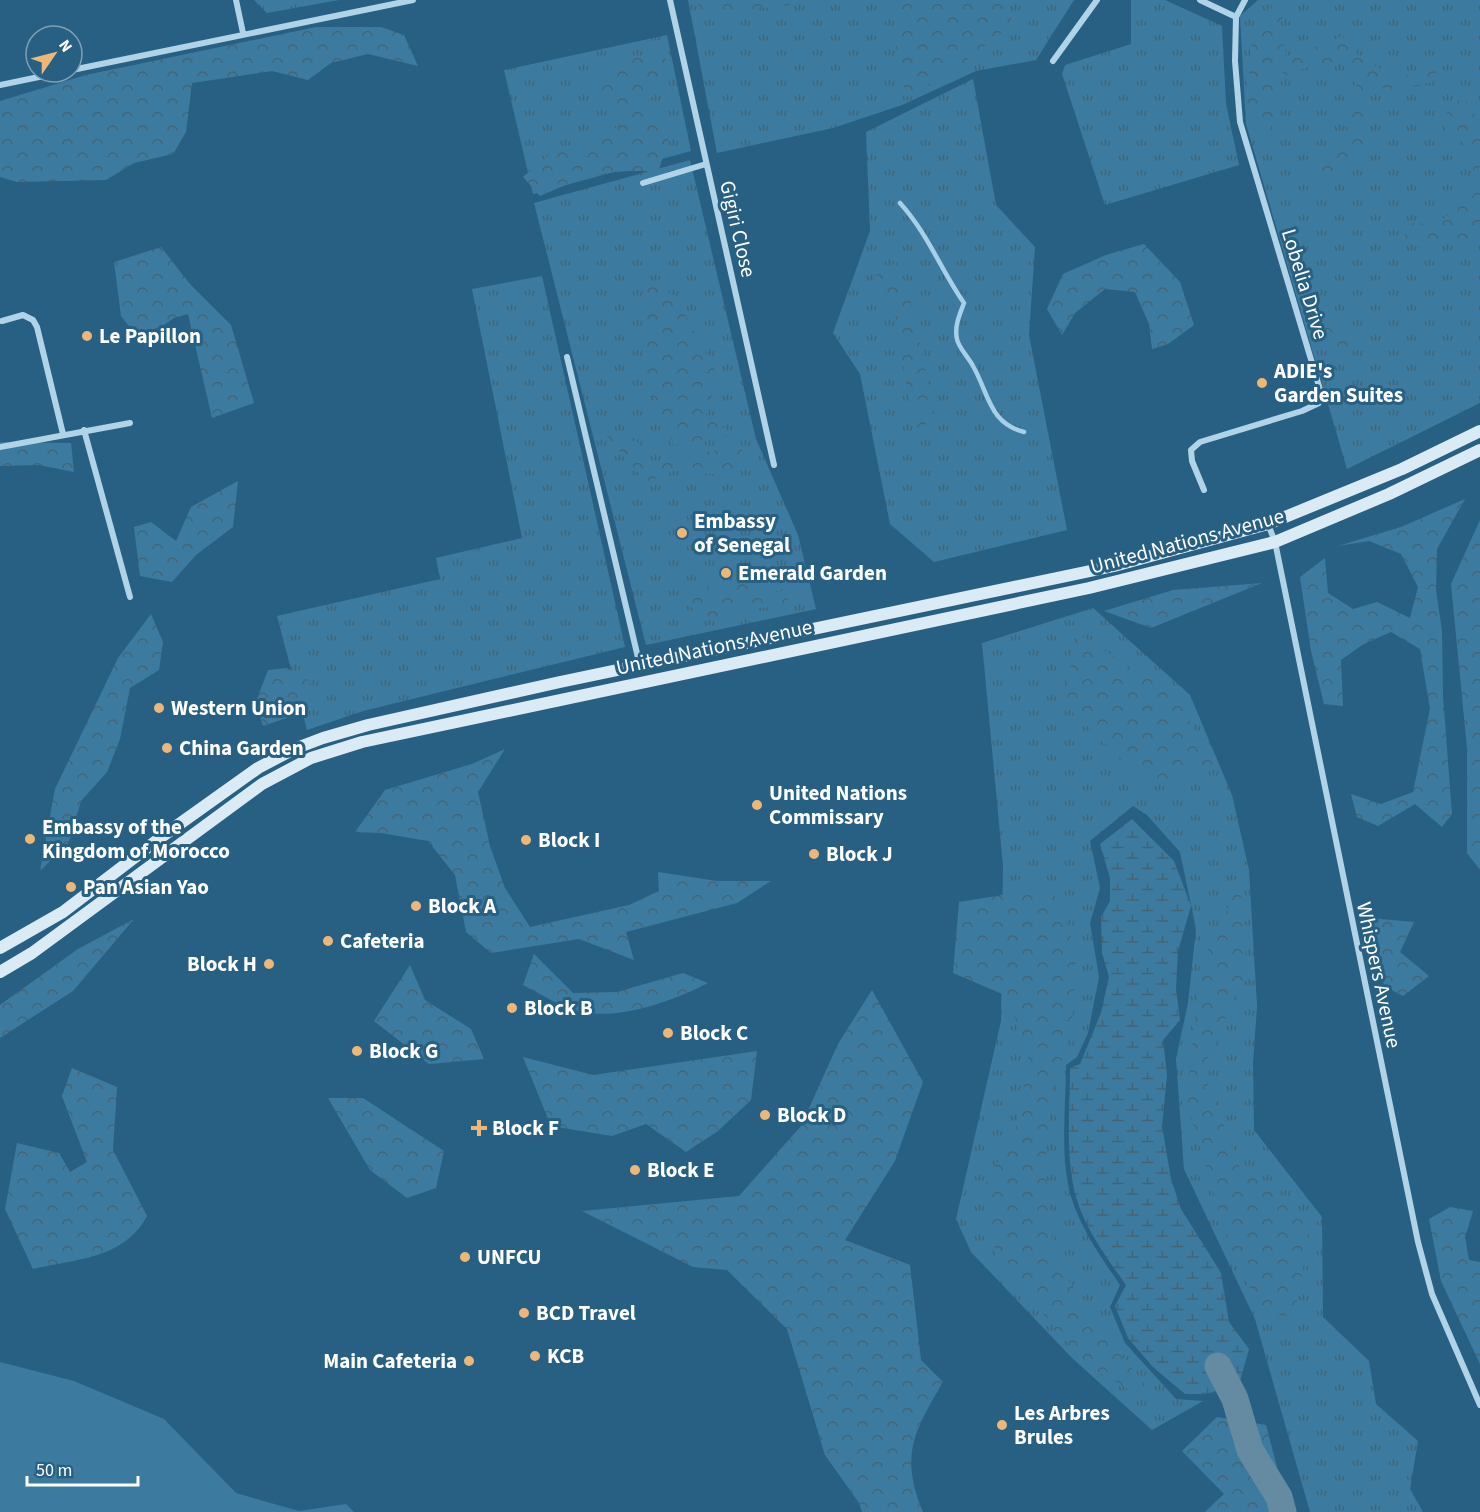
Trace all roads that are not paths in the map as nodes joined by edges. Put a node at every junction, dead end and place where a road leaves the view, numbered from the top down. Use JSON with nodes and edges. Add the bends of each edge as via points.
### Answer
{"nodes":[{"id":1,"x":236,"y":0,"type":"edge"},
{"id":2,"x":413,"y":0,"type":"edge"},
{"id":3,"x":670,"y":0,"type":"edge"},
{"id":4,"x":1097,"y":0,"type":"edge"},
{"id":5,"x":1200,"y":0,"type":"edge"},
{"id":6,"x":1245,"y":0,"type":"edge"},
{"id":7,"x":1236,"y":17,"type":"junction"},
{"id":8,"x":243,"y":33,"type":"junction"},
{"id":9,"x":1053,"y":61,"type":"dead end"},
{"id":10,"x":84,"y":67,"type":"edge"},
{"id":11,"x":24,"y":81,"type":"edge"},
{"id":12,"x":0,"y":86,"type":"edge"},
{"id":13,"x":706,"y":164,"type":"junction"},
{"id":14,"x":643,"y":183,"type":"dead end"},
{"id":15,"x":2,"y":321,"type":"dead end"},
{"id":16,"x":567,"y":357,"type":"dead end"},
{"id":17,"x":130,"y":423,"type":"dead end"},
{"id":18,"x":84,"y":430,"type":"junction"},
{"id":19,"x":1480,"y":431,"type":"edge"},
{"id":20,"x":63,"y":434,"type":"junction"},
{"id":21,"x":0,"y":447,"type":"edge"},
{"id":22,"x":1480,"y":450,"type":"edge"},
{"id":23,"x":774,"y":465,"type":"dead end"},
{"id":24,"x":1203,"y":490,"type":"dead end"},
{"id":25,"x":1268,"y":524,"type":"junction"},
{"id":26,"x":1275,"y":542,"type":"junction"},
{"id":27,"x":130,"y":597,"type":"dead end"},
{"id":28,"x":771,"y":638,"type":"junction"},
{"id":29,"x":775,"y":653,"type":"junction"},
{"id":30,"x":640,"y":666,"type":"junction"},
{"id":31,"x":0,"y":948,"type":"edge"},
{"id":32,"x":0,"y":972,"type":"edge"},
{"id":33,"x":1480,"y":1405,"type":"edge"}],
"edges":[{"from":1,"to":8,"type":"street"},
{"from":2,"to":8,"type":"street"},
{"from":3,"to":13,"type":"street","name":"Gigiri Close"},
{"from":4,"to":9,"type":"street"},
{"from":5,"to":7,"type":"street"},
{"from":6,"to":7,"type":"street","name":"Lobelia Drive"},
{"from":7,"to":24,"type":"street","name":"Lobelia Drive","via":[[1240,122],[1321,393],[1319,403],[1302,411],[1200,442],[1191,450]]},
{"from":8,"to":10,"type":"street"},
{"from":11,"to":12,"type":"street"},
{"from":13,"to":14,"type":"street"},
{"from":13,"to":23,"type":"street","name":"Gigiri Close"},
{"from":15,"to":20,"type":"street","via":[[23,315],[37,327]]},
{"from":16,"to":30,"type":"street"},
{"from":17,"to":18,"type":"street"},
{"from":18,"to":20,"type":"street"},
{"from":18,"to":27,"type":"street"},
{"from":19,"to":25,"type":"street","name":"United Nations Avenue","via":[[1402,469]]},
{"from":20,"to":21,"type":"street"},
{"from":22,"to":26,"type":"street","name":"United Nations Avenue"},
{"from":25,"to":26,"type":"street","name":"Whispers Avenue"},
{"from":25,"to":28,"type":"street","name":"United Nations Avenue","via":[[1114,566]]},
{"from":26,"to":29,"type":"street","name":"United Nations Avenue","via":[[1089,588]]},
{"from":26,"to":33,"type":"street","name":"Whispers Avenue","via":[[1418,1242],[1432,1294]]},
{"from":28,"to":29,"type":"street"},
{"from":28,"to":30,"type":"street","name":"United Nations Avenue"},
{"from":29,"to":32,"type":"street","name":"United Nations Avenue","via":[[362,742],[311,758],[262,784],[32,953]]},
{"from":30,"to":31,"type":"street","name":"United Nations Avenue","via":[[368,725],[294,749],[258,768],[63,912]]}]}
